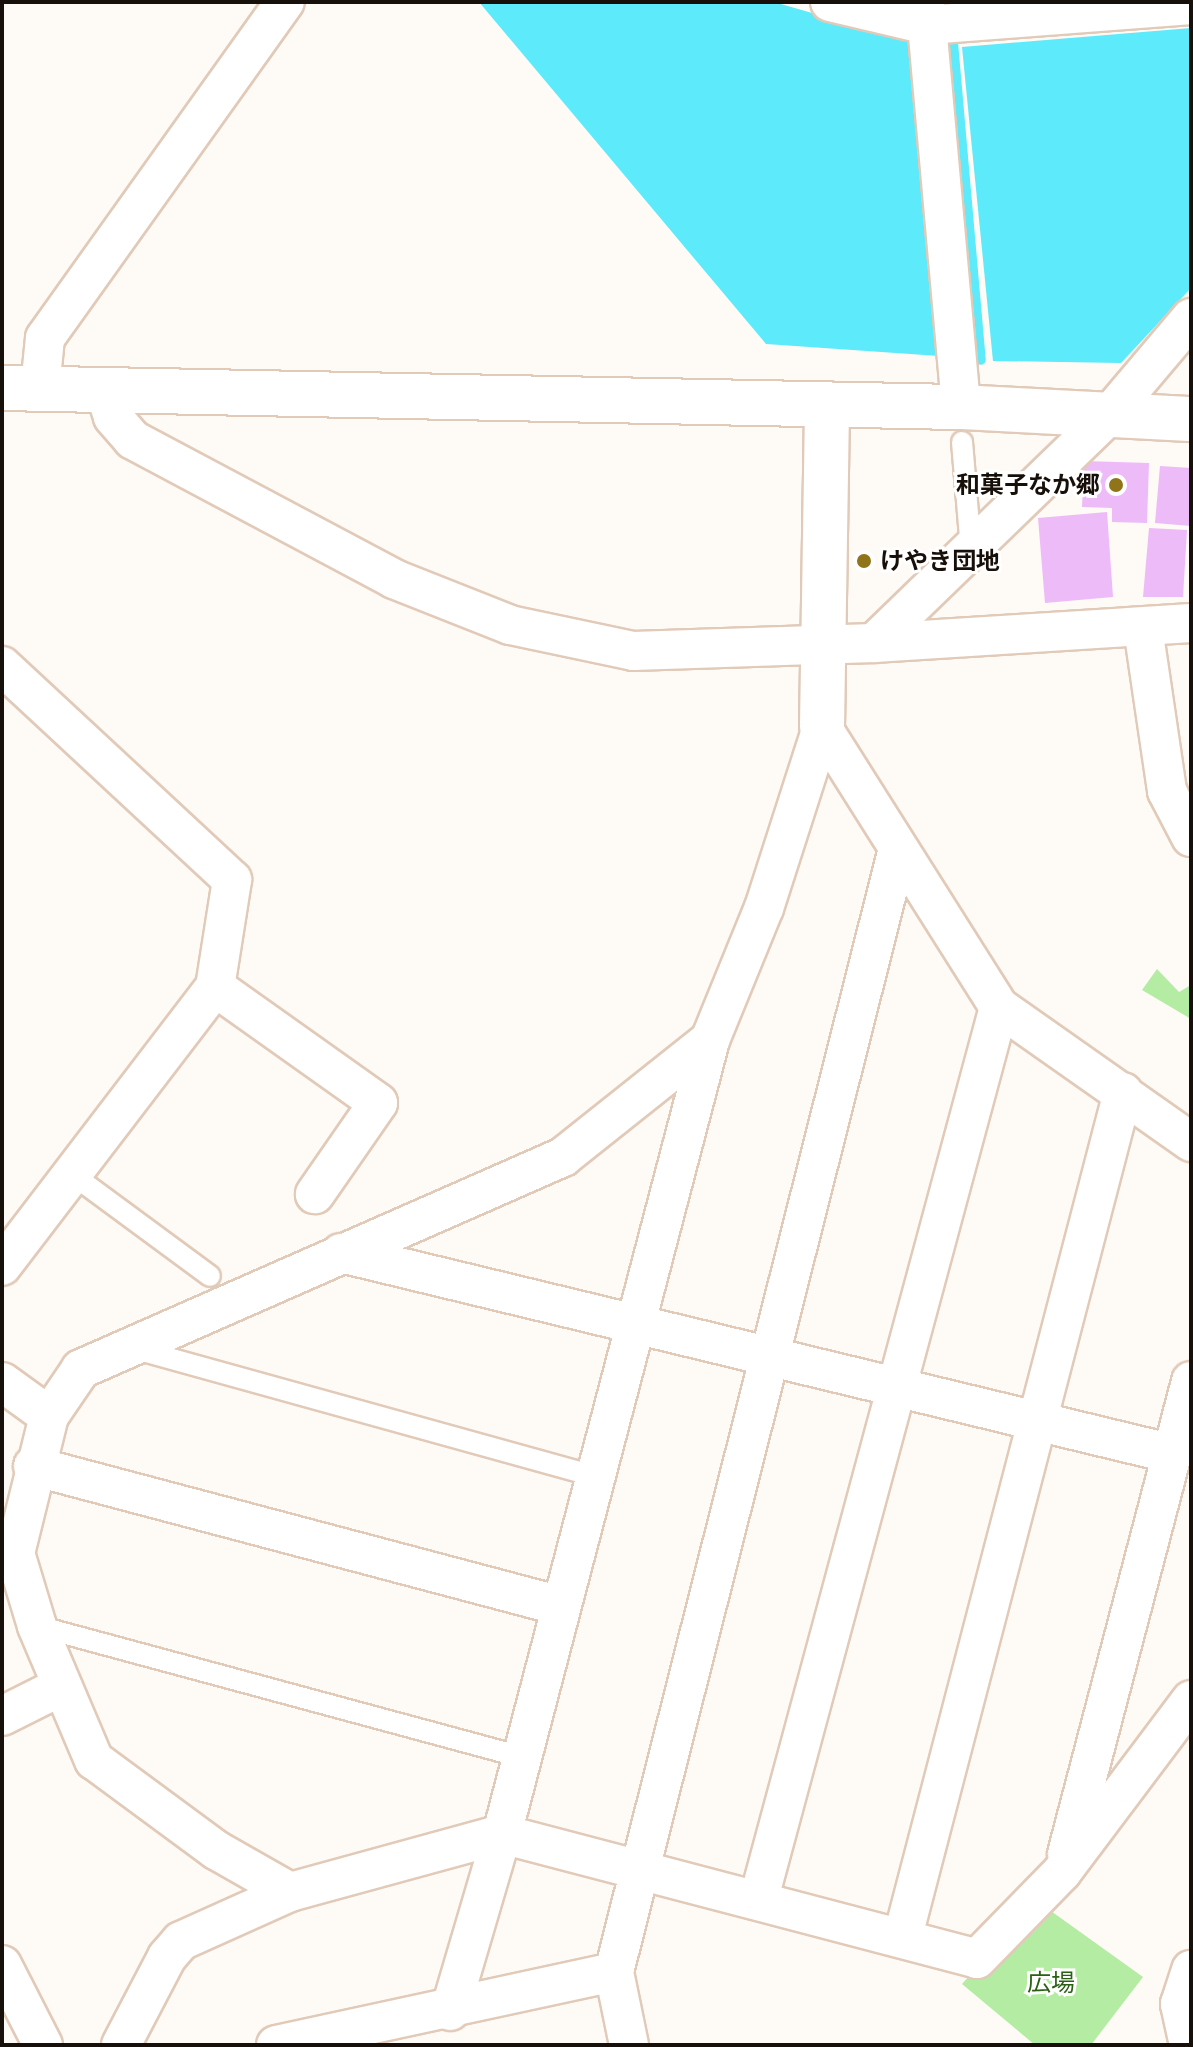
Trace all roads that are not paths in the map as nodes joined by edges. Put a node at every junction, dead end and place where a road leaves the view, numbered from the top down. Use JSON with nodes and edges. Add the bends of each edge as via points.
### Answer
{"nodes":[{"id":1,"x":285,"y":2,"type":"edge"},
{"id":2,"x":830,"y":2,"type":"edge"},
{"id":3,"x":1191,"y":5,"type":"edge"},
{"id":4,"x":926,"y":13,"type":"edge"},
{"id":5,"x":1191,"y":318,"type":"edge"},
{"id":6,"x":21,"y":388,"type":"edge"},
{"id":7,"x":104,"y":389,"type":"junction"},
{"id":8,"x":827,"y":404,"type":"junction"},
{"id":9,"x":1109,"y":415,"type":"junction"},
{"id":10,"x":1191,"y":419,"type":"edge"},
{"id":11,"x":962,"y":424,"type":"junction"},
{"id":12,"x":971,"y":549,"type":"junction"},
{"id":13,"x":1191,"y":623,"type":"edge"},
{"id":14,"x":1143,"y":628,"type":"junction"},
{"id":15,"x":874,"y":643,"type":"junction"},
{"id":16,"x":824,"y":645,"type":"junction"},
{"id":17,"x":2,"y":666,"type":"edge"},
{"id":18,"x":822,"y":727,"type":"junction"},
{"id":19,"x":1179,"y":789,"type":"edge"},
{"id":20,"x":1191,"y":837,"type":"edge"},
{"id":21,"x":898,"y":849,"type":"junction"},
{"id":22,"x":215,"y":987,"type":"junction"},
{"id":23,"x":999,"y":1007,"type":"junction"},
{"id":24,"x":710,"y":1040,"type":"junction"},
{"id":25,"x":1123,"y":1092,"type":"junction"},
{"id":26,"x":1191,"y":1142,"type":"edge"},
{"id":27,"x":73,"y":1175,"type":"junction"},
{"id":28,"x":315,"y":1194,"type":"dead end"},
{"id":29,"x":8,"y":1248,"type":"edge"},
{"id":30,"x":341,"y":1253,"type":"junction"},
{"id":31,"x":210,"y":1276,"type":"dead end"},
{"id":32,"x":635,"y":1324,"type":"junction"},
{"id":33,"x":129,"y":1346,"type":"junction"},
{"id":34,"x":767,"y":1356,"type":"junction"},
{"id":35,"x":1191,"y":1381,"type":"edge"},
{"id":36,"x":2,"y":1382,"type":"edge"},
{"id":37,"x":894,"y":1387,"type":"junction"},
{"id":38,"x":49,"y":1416,"type":"junction"},
{"id":39,"x":1037,"y":1421,"type":"junction"},
{"id":40,"x":1173,"y":1454,"type":"junction"},
{"id":41,"x":33,"y":1466,"type":"junction"},
{"id":42,"x":595,"y":1476,"type":"junction"},
{"id":43,"x":561,"y":1606,"type":"junction"},
{"id":44,"x":37,"y":1626,"type":"junction"},
{"id":45,"x":62,"y":1686,"type":"junction"},
{"id":46,"x":1191,"y":1700,"type":"edge"},
{"id":47,"x":2,"y":1716,"type":"edge"},
{"id":48,"x":522,"y":1757,"type":"junction"},
{"id":49,"x":502,"y":1834,"type":"junction"},
{"id":50,"x":641,"y":1867,"type":"junction"},
{"id":51,"x":1062,"y":1872,"type":"junction"},
{"id":52,"x":290,"y":1892,"type":"junction"},
{"id":53,"x":759,"y":1898,"type":"junction"},
{"id":54,"x":903,"y":1936,"type":"junction"},
{"id":55,"x":2,"y":1965,"type":"edge"},
{"id":56,"x":614,"y":1972,"type":"junction"},
{"id":57,"x":1187,"y":1992,"type":"edge"},
{"id":58,"x":450,"y":2011,"type":"junction"},
{"id":59,"x":43,"y":2045,"type":"edge"},
{"id":60,"x":121,"y":2045,"type":"edge"},
{"id":61,"x":276,"y":2045,"type":"edge"},
{"id":62,"x":629,"y":2045,"type":"edge"},
{"id":63,"x":1189,"y":2045,"type":"edge"}],
"edges":[{"from":1,"to":6,"type":"street","via":[[45,338]]},
{"from":2,"to":4,"type":"street"},
{"from":3,"to":4,"type":"street"},
{"from":4,"to":11,"type":"street"},
{"from":5,"to":9,"type":"street"},
{"from":6,"to":7,"type":"street"},
{"from":7,"to":8,"type":"street"},
{"from":7,"to":16,"type":"street","via":[[113,417],[133,440],[394,579],[510,625],[633,651]]},
{"from":8,"to":11,"type":"street"},
{"from":8,"to":16,"type":"street"},
{"from":9,"to":10,"type":"street"},
{"from":9,"to":11,"type":"street"},
{"from":9,"to":12,"type":"street"},
{"from":11,"to":12,"type":"lane"},
{"from":12,"to":15,"type":"street"},
{"from":13,"to":14,"type":"street"},
{"from":14,"to":15,"type":"street"},
{"from":14,"to":19,"type":"street"},
{"from":15,"to":16,"type":"street"},
{"from":16,"to":18,"type":"street"},
{"from":17,"to":22,"type":"street","via":[[232,880]]},
{"from":18,"to":21,"type":"street"},
{"from":18,"to":24,"type":"street","via":[[764,908]]},
{"from":19,"to":20,"type":"street"},
{"from":21,"to":23,"type":"street"},
{"from":21,"to":34,"type":"street"},
{"from":22,"to":27,"type":"street"},
{"from":22,"to":28,"type":"street","via":[[378,1103]]},
{"from":23,"to":25,"type":"street"},
{"from":23,"to":37,"type":"street"},
{"from":24,"to":30,"type":"street","via":[[563,1157]]},
{"from":24,"to":32,"type":"street"},
{"from":25,"to":26,"type":"street"},
{"from":25,"to":39,"type":"street"},
{"from":27,"to":29,"type":"street"},
{"from":27,"to":31,"type":"lane"},
{"from":30,"to":32,"type":"street"},
{"from":30,"to":33,"type":"street"},
{"from":32,"to":34,"type":"street"},
{"from":32,"to":42,"type":"street"},
{"from":33,"to":38,"type":"street","via":[[81,1369]]},
{"from":33,"to":42,"type":"lane"},
{"from":34,"to":37,"type":"street"},
{"from":34,"to":50,"type":"street"},
{"from":35,"to":40,"type":"street"},
{"from":36,"to":38,"type":"street"},
{"from":37,"to":39,"type":"street"},
{"from":37,"to":53,"type":"street"},
{"from":38,"to":41,"type":"street"},
{"from":39,"to":40,"type":"street"},
{"from":39,"to":54,"type":"street"},
{"from":40,"to":51,"type":"street"},
{"from":41,"to":43,"type":"street"},
{"from":41,"to":44,"type":"street","via":[[15,1553]]},
{"from":42,"to":43,"type":"street"},
{"from":43,"to":48,"type":"street"},
{"from":44,"to":45,"type":"street"},
{"from":44,"to":48,"type":"lane"},
{"from":45,"to":47,"type":"street"},
{"from":45,"to":52,"type":"street","via":[[94,1760],[216,1850]]},
{"from":46,"to":51,"type":"street"},
{"from":48,"to":49,"type":"street"},
{"from":49,"to":50,"type":"street"},
{"from":49,"to":52,"type":"street"},
{"from":49,"to":58,"type":"street"},
{"from":50,"to":53,"type":"street"},
{"from":50,"to":56,"type":"street"},
{"from":51,"to":54,"type":"street","via":[[977,1959]]},
{"from":52,"to":60,"type":"street","via":[[181,1941],[167,1957]]},
{"from":53,"to":54,"type":"street"},
{"from":55,"to":59,"type":"street"},
{"from":56,"to":58,"type":"street"},
{"from":56,"to":62,"type":"street"},
{"from":57,"to":63,"type":"street"},
{"from":58,"to":61,"type":"street"}]}
